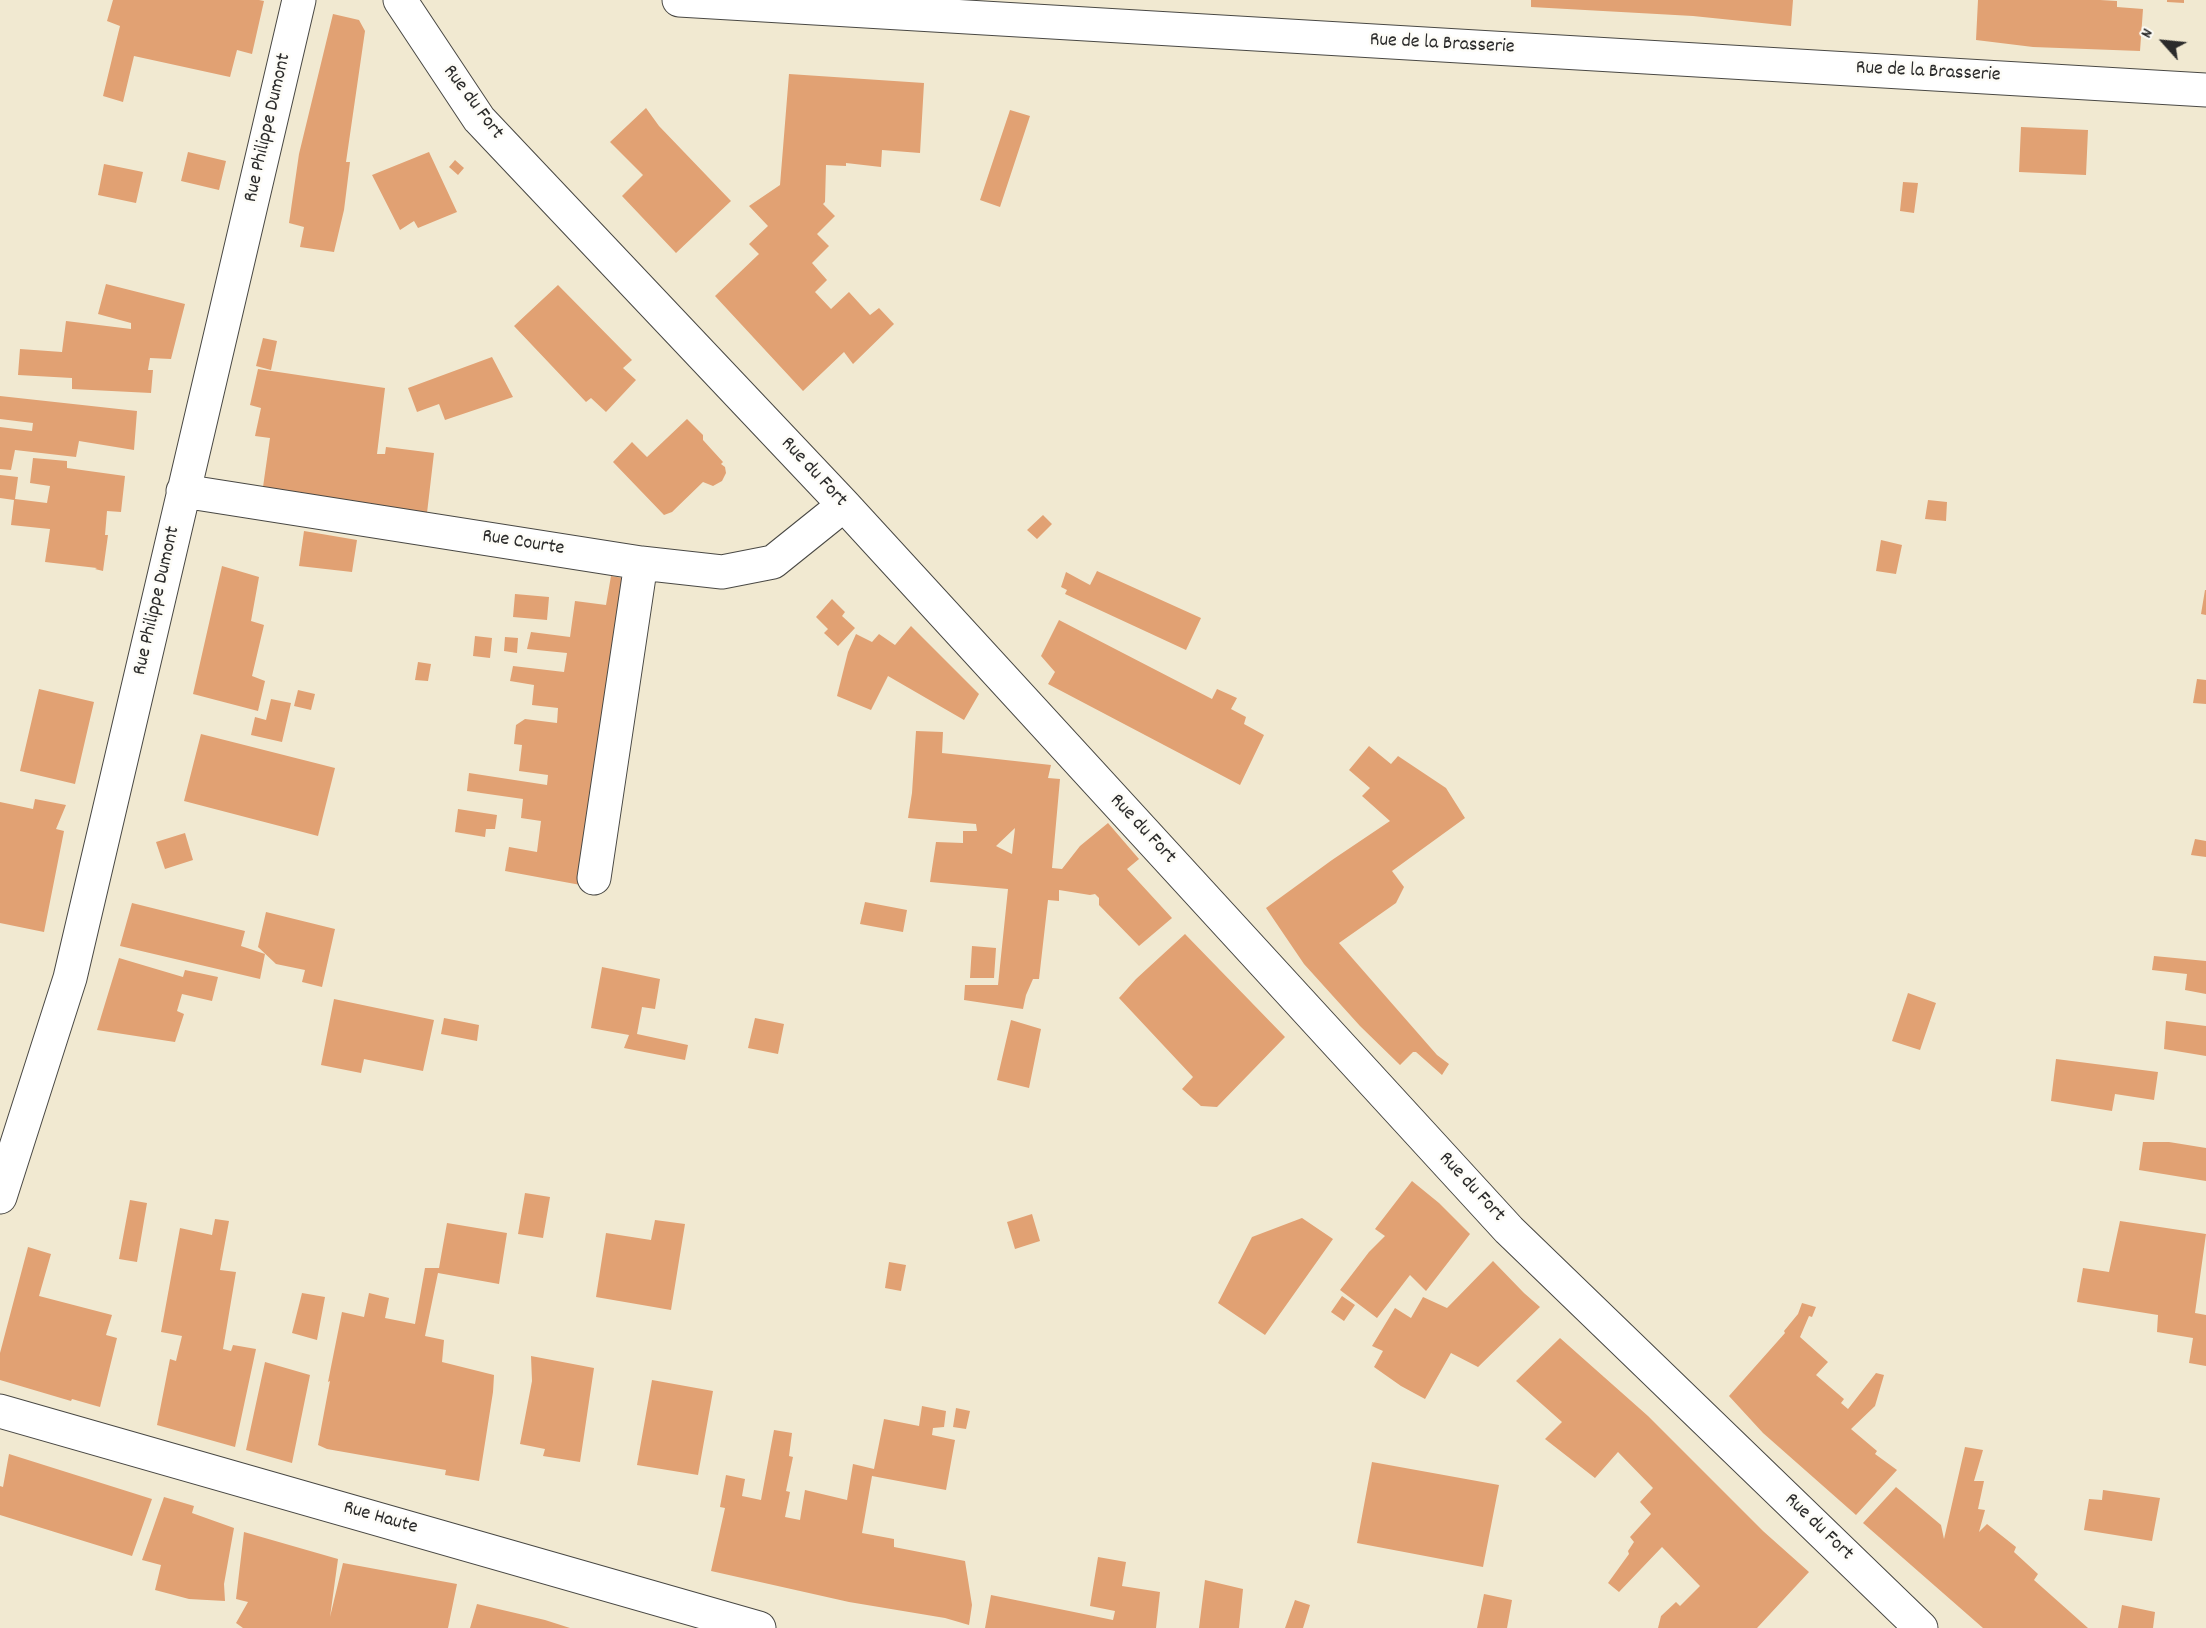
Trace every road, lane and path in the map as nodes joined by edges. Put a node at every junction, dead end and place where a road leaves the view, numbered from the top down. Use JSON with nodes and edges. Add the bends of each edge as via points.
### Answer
{"nodes":[{"id":1,"x":299,"y":0,"type":"edge"},
{"id":2,"x":400,"y":0,"type":"edge"},
{"id":3,"x":679,"y":0,"type":"edge"},
{"id":4,"x":796,"y":3,"type":"edge"},
{"id":5,"x":2206,"y":90,"type":"edge"},
{"id":6,"x":183,"y":491,"type":"junction"},
{"id":7,"x":844,"y":505,"type":"junction"},
{"id":8,"x":641,"y":563,"type":"junction"},
{"id":9,"x":594,"y":878,"type":"dead end"},
{"id":10,"x":0,"y":1197,"type":"edge"},
{"id":11,"x":0,"y":1411,"type":"edge"},
{"id":12,"x":759,"y":1628,"type":"edge"},
{"id":13,"x":1921,"y":1628,"type":"edge"}],
"edges":[{"from":1,"to":6,"type":"street","name":"Rue Philippe Dumont"},
{"from":2,"to":7,"type":"street","name":"Rue du Fort","via":[[479,119]]},
{"from":3,"to":4,"type":"street","name":"Rue de la Brasserie"},
{"from":4,"to":5,"type":"street","name":"Rue de la Brasserie"},
{"from":6,"to":8,"type":"street","name":"Rue Courte"},
{"from":6,"to":10,"type":"street","name":"Rue Philippe Dumont","via":[[70,978]]},
{"from":7,"to":8,"type":"street","name":"Rue Courte","via":[[773,562],[722,572]]},
{"from":7,"to":13,"type":"street","name":"Rue du Fort","via":[[1509,1230]]},
{"from":8,"to":9,"type":"street"},
{"from":11,"to":12,"type":"street","name":"Rue Haute"}]}
